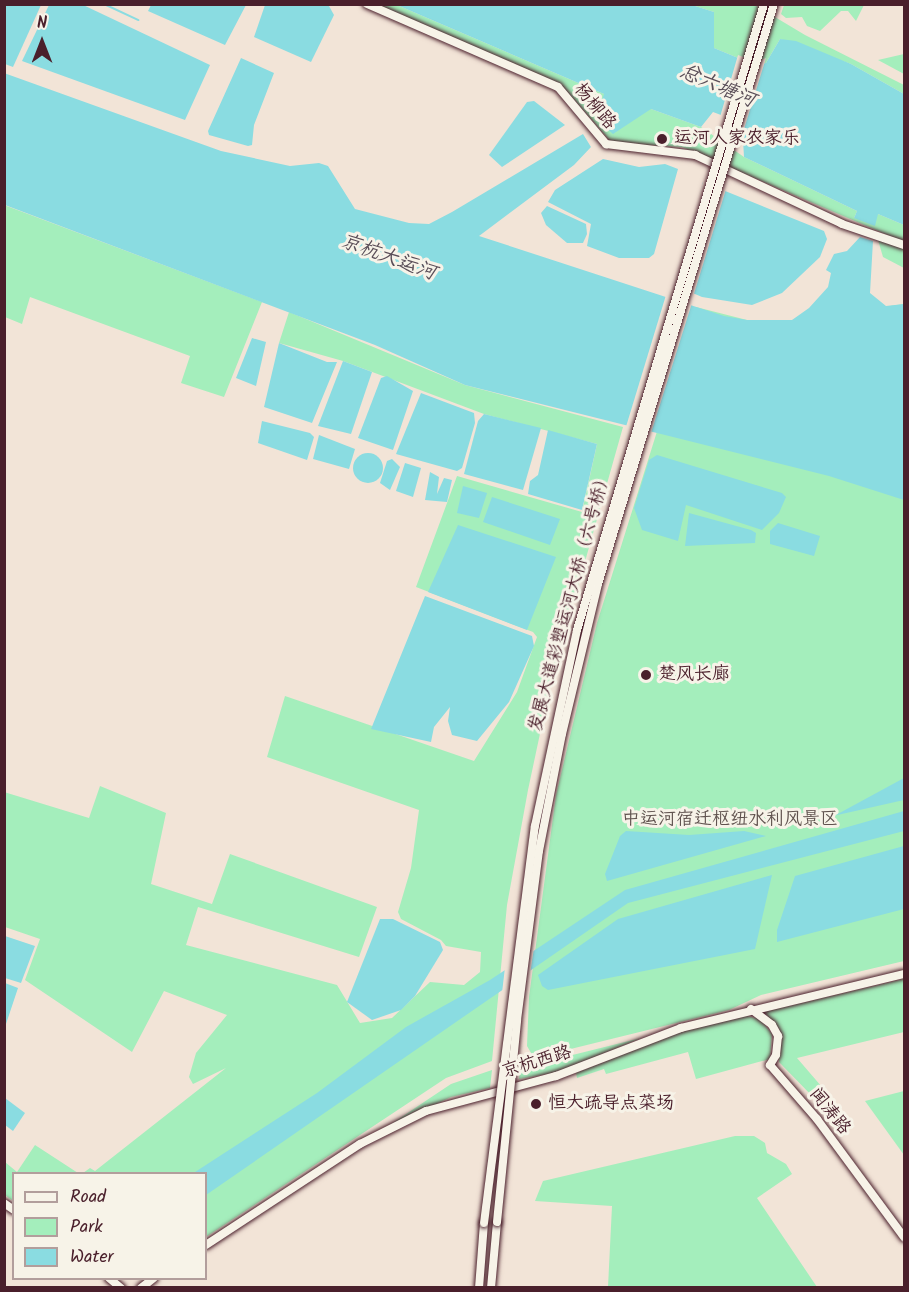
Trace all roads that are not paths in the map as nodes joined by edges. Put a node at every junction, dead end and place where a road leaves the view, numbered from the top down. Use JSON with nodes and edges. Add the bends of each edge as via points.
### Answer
{"nodes":[{"id":1,"x":367,"y":4,"type":"edge"},
{"id":2,"x":764,"y":4,"type":"edge"},
{"id":3,"x":774,"y":4,"type":"edge"},
{"id":4,"x":904,"y":244,"type":"edge"},
{"id":5,"x":904,"y":974,"type":"edge"},
{"id":6,"x":751,"y":1009,"type":"junction"},
{"id":7,"x":904,"y":1237,"type":"edge"},
{"id":8,"x":207,"y":1244,"type":"edge"},
{"id":9,"x":479,"y":1287,"type":"edge"},
{"id":10,"x":491,"y":1287,"type":"edge"}],
"edges":[{"from":1,"to":4,"type":"street","name":"杨柳路","via":[[558,87],[606,144],[695,155],[842,224]]},
{"from":2,"to":9,"type":"main road","name":"发展大道彩塑运河大桥（六号桥）","bridge":true,"via":[[577,630],[534,838]]},
{"from":3,"to":10,"type":"main road","name":"发展大道彩塑运河大桥（六号桥）","bridge":true,"via":[[598,584],[562,734],[527,942]]},
{"from":5,"to":6,"type":"street","name":"京杭西路"},
{"from":6,"to":7,"type":"street","name":"闻涛路","via":[[772,1025],[778,1036],[776,1055],[770,1065],[817,1119]]},
{"from":6,"to":8,"type":"street","name":"京杭西路","via":[[654,1036],[556,1076],[426,1111],[360,1144]]}]}
